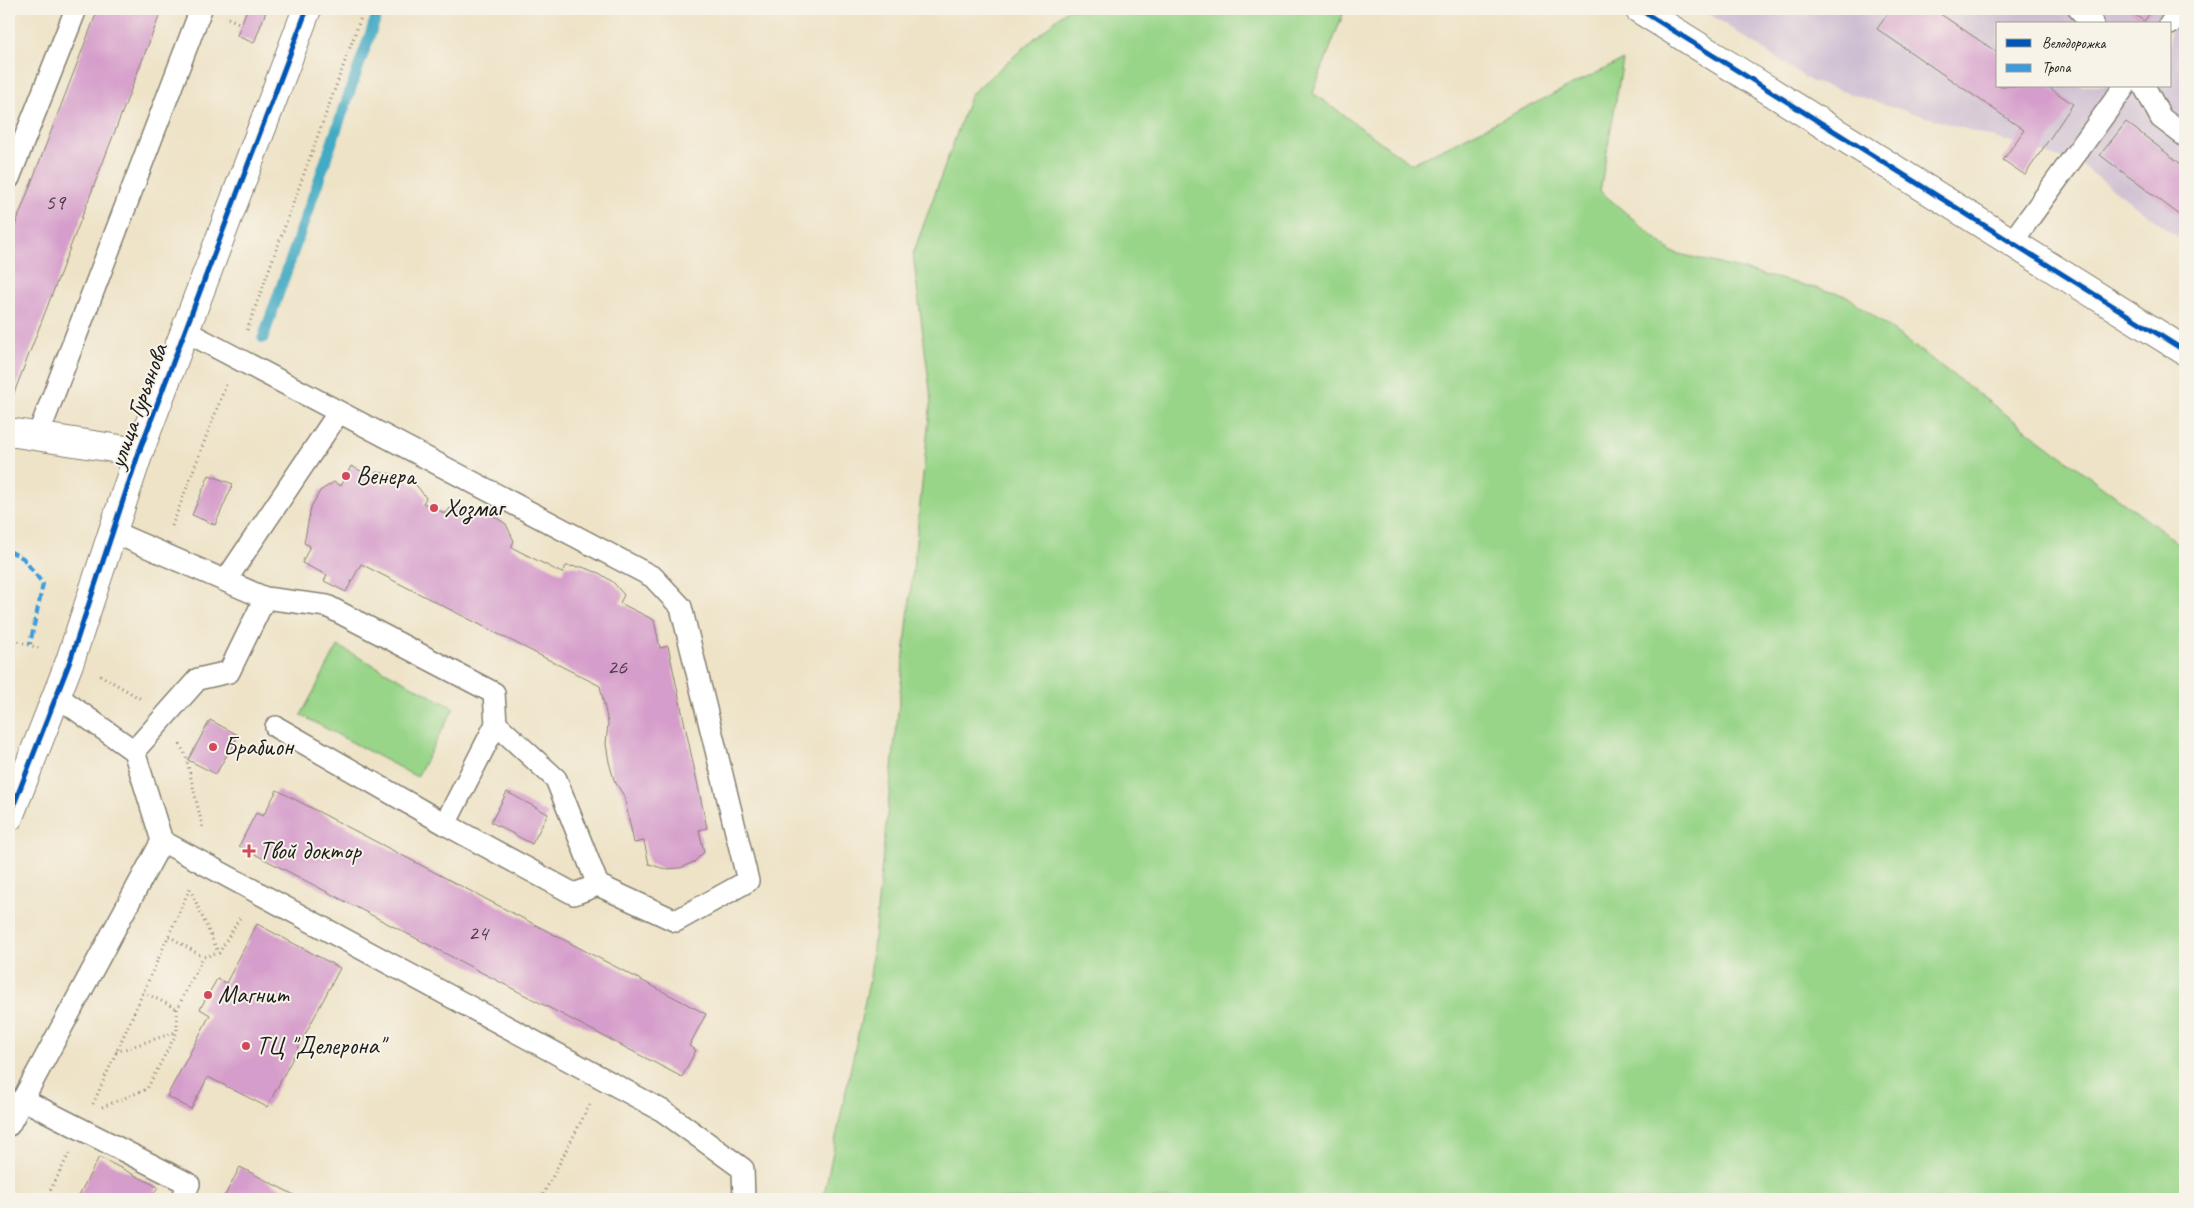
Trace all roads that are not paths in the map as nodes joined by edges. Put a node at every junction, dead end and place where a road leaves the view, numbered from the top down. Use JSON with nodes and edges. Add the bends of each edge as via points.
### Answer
{"nodes":[{"id":1,"x":76,"y":9,"type":"edge"},
{"id":2,"x":200,"y":9,"type":"edge"},
{"id":3,"x":306,"y":9,"type":"edge"},
{"id":4,"x":1639,"y":9,"type":"edge"},
{"id":5,"x":2079,"y":9,"type":"edge"},
{"id":6,"x":2091,"y":22,"type":"edge"},
{"id":7,"x":2124,"y":88,"type":"edge"},
{"id":8,"x":2145,"y":88,"type":"edge"},
{"id":9,"x":2185,"y":136,"type":"edge"},
{"id":10,"x":9,"y":178,"type":"edge"},
{"id":11,"x":2012,"y":242,"type":"junction"},
{"id":12,"x":185,"y":331,"type":"junction"},
{"id":13,"x":2185,"y":351,"type":"edge"},
{"id":14,"x":339,"y":412,"type":"junction"},
{"id":15,"x":9,"y":432,"type":"edge"},
{"id":16,"x":37,"y":438,"type":"junction"},
{"id":17,"x":139,"y":452,"type":"junction"},
{"id":18,"x":113,"y":532,"type":"junction"},
{"id":19,"x":226,"y":580,"type":"junction"},
{"id":20,"x":266,"y":598,"type":"junction"},
{"id":21,"x":56,"y":696,"type":"junction"},
{"id":22,"x":496,"y":724,"type":"junction"},
{"id":23,"x":276,"y":727,"type":"dead end"},
{"id":24,"x":134,"y":751,"type":"junction"},
{"id":25,"x":9,"y":817,"type":"edge"},
{"id":26,"x":445,"y":824,"type":"junction"},
{"id":27,"x":162,"y":841,"type":"junction"},
{"id":28,"x":598,"y":885,"type":"junction"},
{"id":29,"x":22,"y":1100,"type":"junction"},
{"id":30,"x":9,"y":1125,"type":"edge"},
{"id":31,"x":182,"y":1199,"type":"edge"},
{"id":32,"x":744,"y":1199,"type":"edge"}],
"edges":[{"from":1,"to":10,"type":"lane"},
{"from":2,"to":16,"type":"lane"},
{"from":3,"to":12,"type":"street","name":"улица Гурьянова"},
{"from":4,"to":11,"type":"street"},
{"from":5,"to":6,"type":"lane"},
{"from":7,"to":11,"type":"lane"},
{"from":8,"to":9,"type":"lane","via":[[2161,118]]},
{"from":11,"to":13,"type":"street"},
{"from":12,"to":14,"type":"lane"},
{"from":12,"to":17,"type":"street","name":"улица Гурьянова"},
{"from":14,"to":19,"type":"lane"},
{"from":14,"to":28,"type":"lane","via":[[653,577],[681,607],[748,881],[676,921]]},
{"from":15,"to":16,"type":"street","name":"улица Гурьянова"},
{"from":16,"to":17,"type":"street","name":"улица Гурьянова"},
{"from":17,"to":18,"type":"street","name":"улица Гурьянова"},
{"from":18,"to":19,"type":"lane"},
{"from":18,"to":21,"type":"street","name":"улица Гурьянова"},
{"from":19,"to":20,"type":"lane"},
{"from":20,"to":22,"type":"lane","via":[[327,606],[494,693]]},
{"from":20,"to":24,"type":"lane","via":[[229,672],[198,679]]},
{"from":21,"to":24,"type":"lane"},
{"from":21,"to":25,"type":"street","name":"улица Гурьянова"},
{"from":22,"to":26,"type":"lane"},
{"from":22,"to":28,"type":"lane","via":[[556,779]]},
{"from":23,"to":26,"type":"lane"},
{"from":24,"to":27,"type":"lane"},
{"from":26,"to":28,"type":"lane","via":[[574,894]]},
{"from":27,"to":29,"type":"lane"},
{"from":27,"to":32,"type":"lane","via":[[663,1111],[743,1169]]},
{"from":29,"to":30,"type":"lane"},
{"from":29,"to":31,"type":"lane","via":[[85,1120],[189,1184]]}]}
